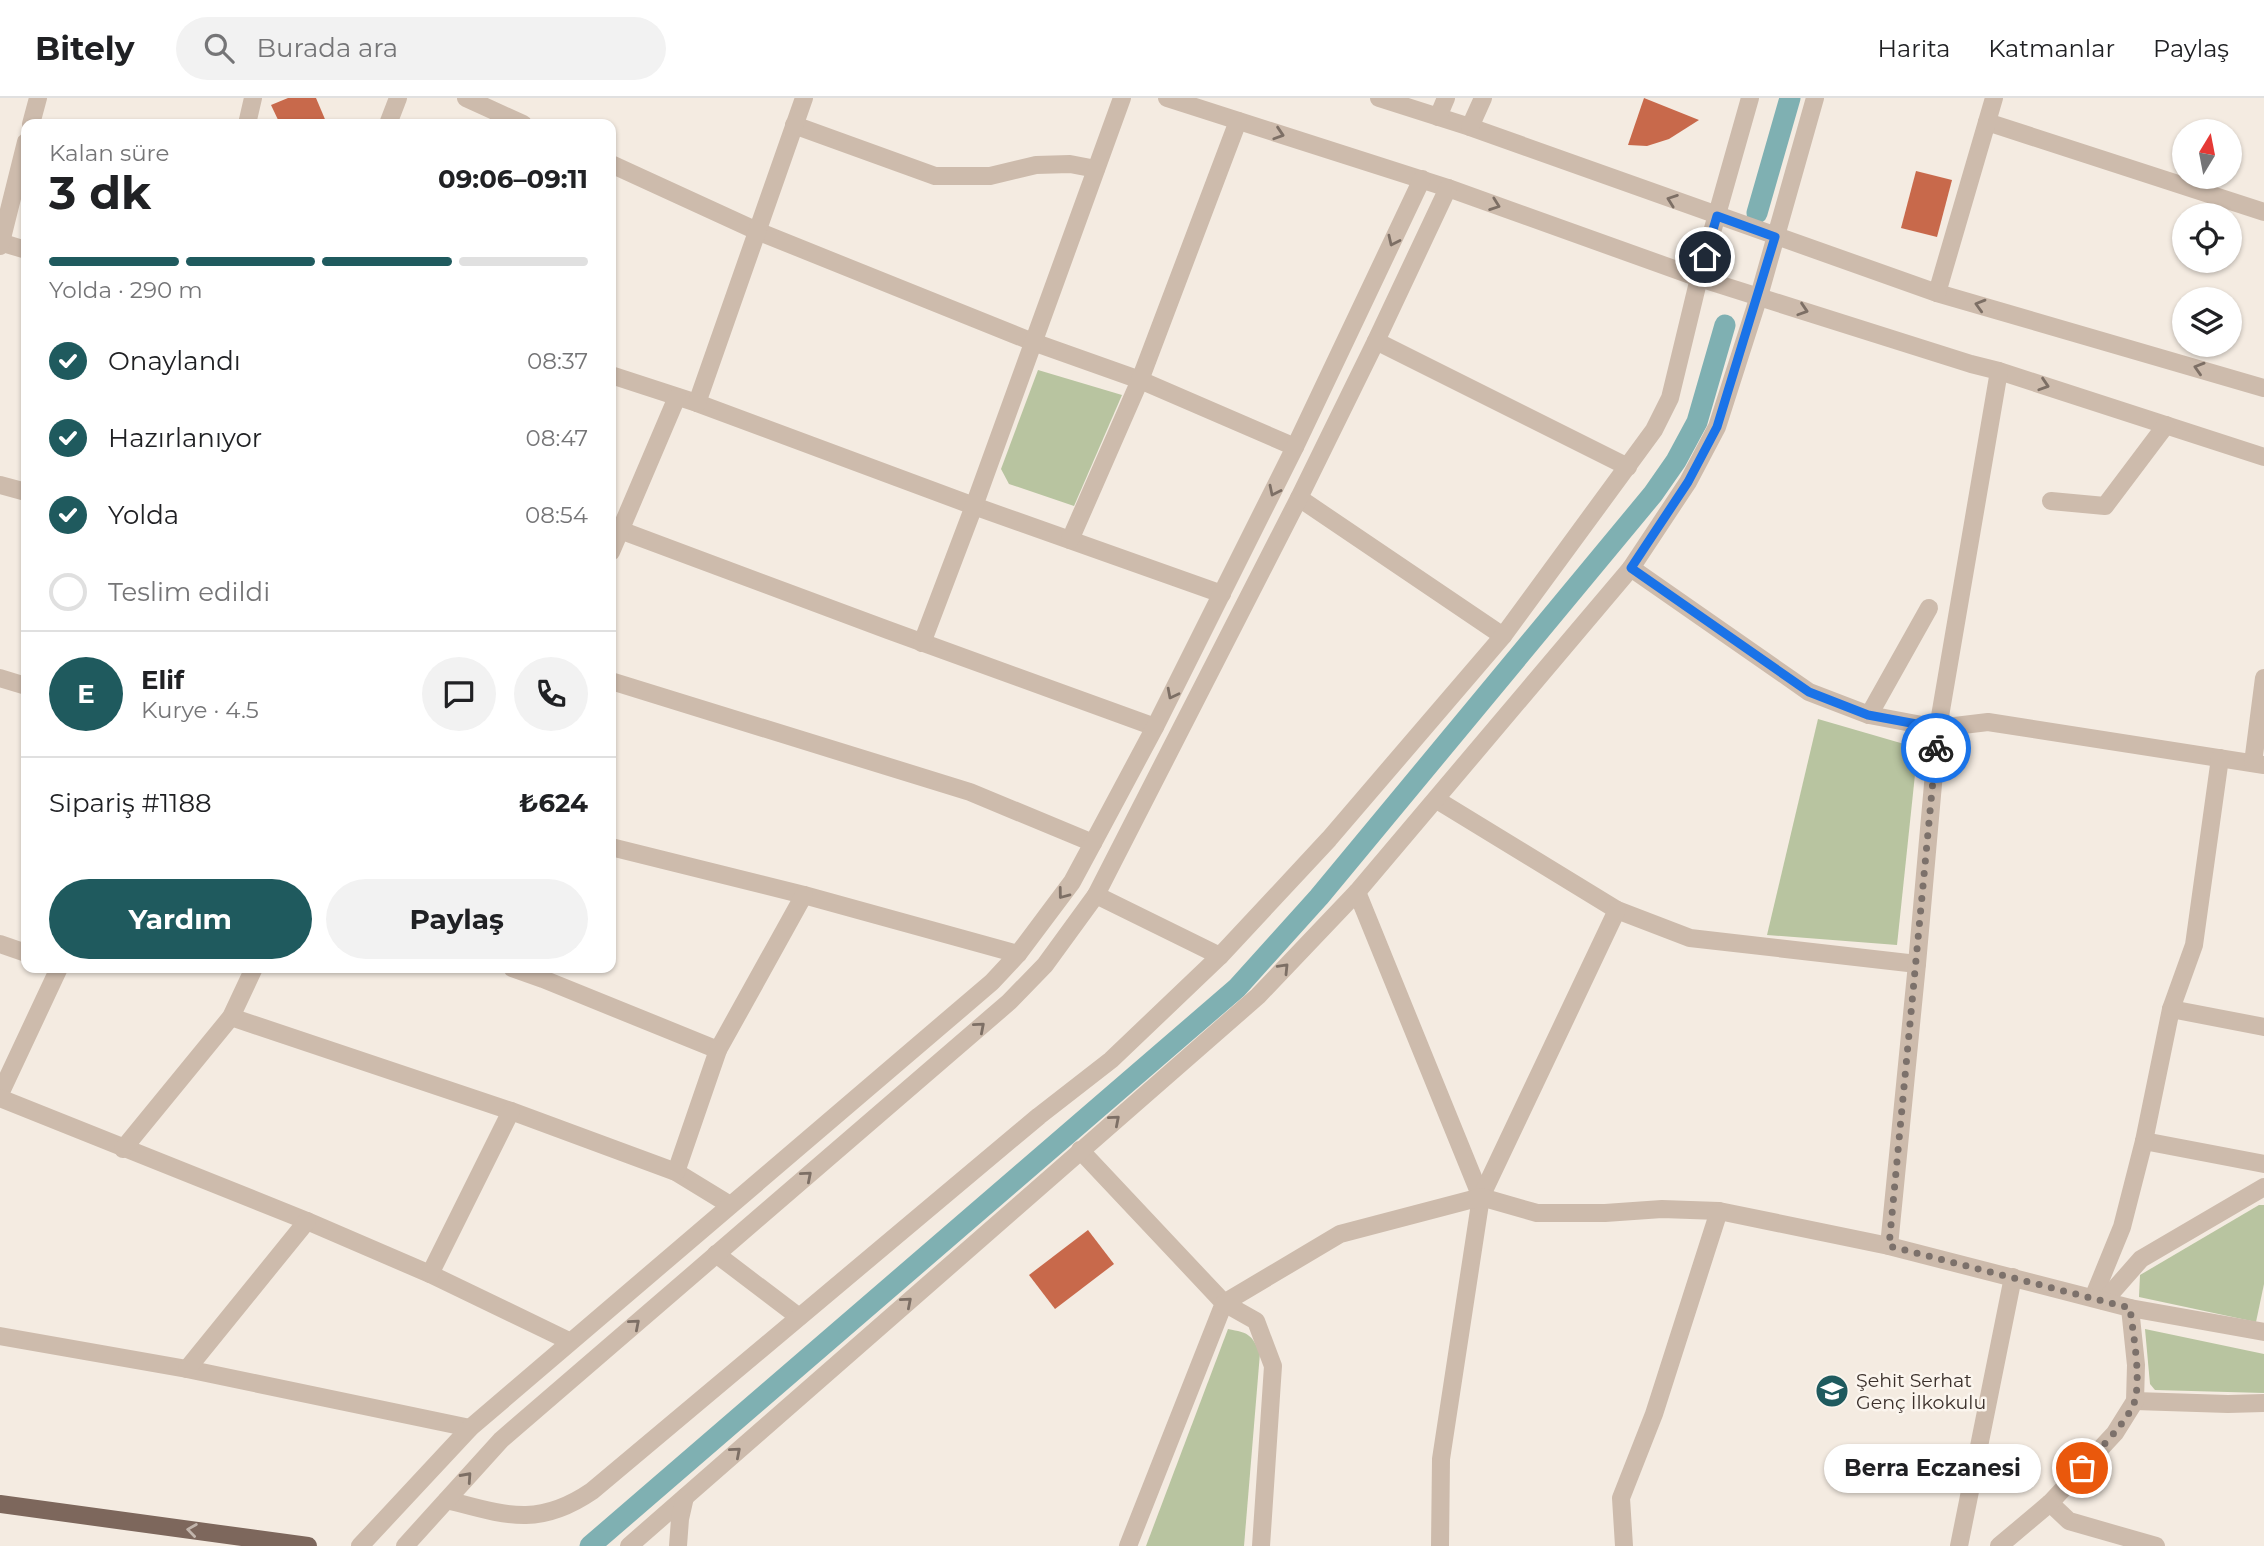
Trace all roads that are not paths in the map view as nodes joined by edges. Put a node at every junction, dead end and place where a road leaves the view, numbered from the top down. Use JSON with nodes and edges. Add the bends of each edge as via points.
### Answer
{"nodes":[{"id":1,"x":37,"y":98,"type":"edge"},
{"id":2,"x":253,"y":98,"type":"edge"},
{"id":3,"x":398,"y":98,"type":"edge"},
{"id":4,"x":466,"y":98,"type":"edge"},
{"id":5,"x":804,"y":98,"type":"edge"},
{"id":6,"x":1122,"y":98,"type":"edge"},
{"id":7,"x":1167,"y":98,"type":"edge"},
{"id":8,"x":1379,"y":98,"type":"edge"},
{"id":9,"x":1446,"y":98,"type":"edge"},
{"id":10,"x":1483,"y":98,"type":"edge"},
{"id":11,"x":1750,"y":98,"type":"edge"},
{"id":12,"x":1815,"y":98,"type":"edge"},
{"id":13,"x":1994,"y":98,"type":"edge"},
{"id":14,"x":1438,"y":117,"type":"junction"},
{"id":15,"x":32,"y":119,"type":"edge"},
{"id":16,"x":248,"y":119,"type":"edge"},
{"id":17,"x":390,"y":119,"type":"edge"},
{"id":18,"x":512,"y":119,"type":"edge"},
{"id":19,"x":1238,"y":121,"type":"junction"},
{"id":20,"x":1987,"y":122,"type":"junction"},
{"id":21,"x":794,"y":125,"type":"junction"},
{"id":22,"x":1470,"y":127,"type":"junction"},
{"id":23,"x":21,"y":162,"type":"edge"},
{"id":24,"x":616,"y":166,"type":"edge"},
{"id":25,"x":1096,"y":169,"type":"junction"},
{"id":26,"x":1422,"y":179,"type":"junction"},
{"id":27,"x":1448,"y":188,"type":"junction"},
{"id":28,"x":2264,"y":212,"type":"edge"},
{"id":29,"x":1717,"y":216,"type":"junction"},
{"id":30,"x":757,"y":231,"type":"junction"},
{"id":31,"x":1775,"y":237,"type":"junction"},
{"id":32,"x":0,"y":244,"type":"edge"},
{"id":33,"x":21,"y":249,"type":"edge"},
{"id":34,"x":1699,"y":278,"type":"junction"},
{"id":35,"x":1937,"y":293,"type":"junction"},
{"id":36,"x":1759,"y":296,"type":"junction"},
{"id":37,"x":1376,"y":341,"type":"junction"},
{"id":38,"x":1033,"y":342,"type":"junction"},
{"id":39,"x":1999,"y":371,"type":"junction"},
{"id":40,"x":616,"y":377,"type":"edge"},
{"id":41,"x":1140,"y":380,"type":"junction"},
{"id":42,"x":2263,"y":385,"type":"edge"},
{"id":43,"x":677,"y":397,"type":"junction"},
{"id":44,"x":697,"y":402,"type":"junction"},
{"id":45,"x":2166,"y":425,"type":"junction"},
{"id":46,"x":1295,"y":447,"type":"junction"},
{"id":47,"x":2264,"y":457,"type":"edge"},
{"id":48,"x":1628,"y":467,"type":"junction"},
{"id":49,"x":0,"y":485,"type":"edge"},
{"id":50,"x":21,"y":491,"type":"edge"},
{"id":51,"x":1299,"y":498,"type":"junction"},
{"id":52,"x":2051,"y":501,"type":"dead end"},
{"id":53,"x":974,"y":506,"type":"junction"},
{"id":54,"x":620,"y":530,"type":"junction"},
{"id":55,"x":616,"y":540,"type":"edge"},
{"id":56,"x":1070,"y":540,"type":"junction"},
{"id":57,"x":1631,"y":568,"type":"junction"},
{"id":58,"x":1222,"y":594,"type":"junction"},
{"id":59,"x":1929,"y":608,"type":"dead end"},
{"id":60,"x":1503,"y":636,"type":"junction"},
{"id":61,"x":922,"y":643,"type":"junction"},
{"id":62,"x":0,"y":678,"type":"edge"},
{"id":63,"x":2264,"y":678,"type":"edge"},
{"id":64,"x":616,"y":683,"type":"edge"},
{"id":65,"x":21,"y":684,"type":"edge"},
{"id":66,"x":1868,"y":715,"type":"junction"},
{"id":67,"x":1156,"y":727,"type":"junction"},
{"id":68,"x":1938,"y":728,"type":"junction"},
{"id":69,"x":2220,"y":758,"type":"junction"},
{"id":70,"x":2259,"y":764,"type":"edge"},
{"id":71,"x":1437,"y":800,"type":"junction"},
{"id":72,"x":1093,"y":843,"type":"junction"},
{"id":73,"x":616,"y":848,"type":"edge"},
{"id":74,"x":1357,"y":892,"type":"junction"},
{"id":75,"x":804,"y":895,"type":"junction"},
{"id":76,"x":1096,"y":895,"type":"junction"},
{"id":77,"x":1617,"y":910,"type":"junction"},
{"id":78,"x":0,"y":944,"type":"edge"},
{"id":79,"x":21,"y":951,"type":"edge"},
{"id":80,"x":1018,"y":954,"type":"junction"},
{"id":81,"x":1220,"y":956,"type":"junction"},
{"id":82,"x":1917,"y":964,"type":"junction"},
{"id":83,"x":57,"y":973,"type":"edge"},
{"id":84,"x":252,"y":973,"type":"edge"},
{"id":85,"x":525,"y":973,"type":"edge"},
{"id":86,"x":2171,"y":1009,"type":"junction"},
{"id":87,"x":231,"y":1017,"type":"junction"},
{"id":88,"x":2264,"y":1027,"type":"edge"},
{"id":89,"x":718,"y":1050,"type":"junction"},
{"id":90,"x":0,"y":1096,"type":"edge"},
{"id":91,"x":511,"y":1111,"type":"junction"},
{"id":92,"x":2144,"y":1141,"type":"junction"},
{"id":93,"x":123,"y":1149,"type":"junction"},
{"id":94,"x":1080,"y":1150,"type":"junction"},
{"id":95,"x":2264,"y":1164,"type":"edge"},
{"id":96,"x":676,"y":1172,"type":"junction"},
{"id":97,"x":2264,"y":1188,"type":"edge"},
{"id":98,"x":1481,"y":1197,"type":"junction"},
{"id":99,"x":730,"y":1205,"type":"junction"},
{"id":100,"x":1719,"y":1211,"type":"junction"},
{"id":101,"x":307,"y":1221,"type":"junction"},
{"id":102,"x":1889,"y":1246,"type":"junction"},
{"id":103,"x":716,"y":1254,"type":"junction"},
{"id":104,"x":430,"y":1274,"type":"junction"},
{"id":105,"x":2013,"y":1278,"type":"junction"},
{"id":106,"x":2099,"y":1300,"type":"junction"},
{"id":107,"x":1224,"y":1303,"type":"junction"},
{"id":108,"x":2130,"y":1308,"type":"junction"},
{"id":109,"x":799,"y":1317,"type":"junction"},
{"id":110,"x":2264,"y":1332,"type":"edge"},
{"id":111,"x":0,"y":1336,"type":"edge"},
{"id":112,"x":569,"y":1341,"type":"junction"},
{"id":113,"x":187,"y":1369,"type":"junction"},
{"id":114,"x":2135,"y":1401,"type":"junction"},
{"id":115,"x":2264,"y":1403,"type":"edge"},
{"id":116,"x":470,"y":1428,"type":"junction"},
{"id":117,"x":685,"y":1497,"type":"junction"},
{"id":118,"x":447,"y":1500,"type":"junction"},
{"id":119,"x":2050,"y":1503,"type":"junction"},
{"id":120,"x":0,"y":1504,"type":"edge"},
{"id":121,"x":308,"y":1546,"type":"edge"},
{"id":122,"x":360,"y":1546,"type":"edge"},
{"id":123,"x":405,"y":1546,"type":"edge"},
{"id":124,"x":629,"y":1546,"type":"edge"},
{"id":125,"x":678,"y":1546,"type":"edge"},
{"id":126,"x":1128,"y":1546,"type":"edge"},
{"id":127,"x":1261,"y":1546,"type":"edge"},
{"id":128,"x":1440,"y":1546,"type":"edge"},
{"id":129,"x":1624,"y":1546,"type":"edge"},
{"id":130,"x":1959,"y":1546,"type":"edge"},
{"id":131,"x":1999,"y":1546,"type":"edge"},
{"id":132,"x":2156,"y":1546,"type":"edge"}],
"edges":[{"from":1,"to":15,"type":"street"},
{"from":2,"to":16,"type":"street"},
{"from":3,"to":17,"type":"street"},
{"from":4,"to":18,"type":"street"},
{"from":5,"to":21,"type":"street"},
{"from":6,"to":25,"type":"street"},
{"from":7,"to":19,"type":"street"},
{"from":8,"to":14,"type":"street"},
{"from":9,"to":14,"type":"street"},
{"from":10,"to":22,"type":"street"},
{"from":11,"to":29,"type":"street"},
{"from":12,"to":31,"type":"street"},
{"from":13,"to":20,"type":"street"},
{"from":14,"to":22,"type":"street"},
{"from":19,"to":26,"type":"street","one_way":true},
{"from":19,"to":41,"type":"street"},
{"from":20,"to":28,"type":"street"},
{"from":20,"to":35,"type":"street"},
{"from":21,"to":25,"type":"street","via":[[936,176],[990,176],[1036,165]]},
{"from":21,"to":30,"type":"street"},
{"from":29,"to":22,"type":"street","one_way":true},
{"from":23,"to":32,"type":"street"},
{"from":24,"to":30,"type":"street"},
{"from":25,"to":38,"type":"street"},
{"from":26,"to":27,"type":"street"},
{"from":26,"to":46,"type":"street","one_way":true},
{"from":27,"to":34,"type":"street","one_way":true},
{"from":27,"to":37,"type":"street"},
{"from":29,"to":31,"type":"street"},
{"from":29,"to":34,"type":"street"},
{"from":30,"to":38,"type":"street"},
{"from":30,"to":44,"type":"street"},
{"from":31,"to":35,"type":"street"},
{"from":31,"to":36,"type":"street"},
{"from":32,"to":33,"type":"street"},
{"from":34,"to":36,"type":"street"},
{"from":34,"to":48,"type":"street","via":[[1670,398]]},
{"from":42,"to":35,"type":"street","one_way":true},
{"from":36,"to":39,"type":"street","one_way":true},
{"from":36,"to":57,"type":"street","via":[[1717,427],[1688,482]]},
{"from":37,"to":48,"type":"street"},
{"from":37,"to":51,"type":"street"},
{"from":38,"to":41,"type":"street"},
{"from":38,"to":53,"type":"street"},
{"from":39,"to":45,"type":"street","one_way":true},
{"from":39,"to":68,"type":"street"},
{"from":40,"to":43,"type":"street"},
{"from":41,"to":46,"type":"street"},
{"from":41,"to":56,"type":"street"},
{"from":43,"to":44,"type":"street"},
{"from":43,"to":54,"type":"street"},
{"from":44,"to":53,"type":"street"},
{"from":45,"to":47,"type":"street"},
{"from":45,"to":52,"type":"street","via":[[2105,506]]},
{"from":46,"to":58,"type":"street","one_way":true},
{"from":48,"to":60,"type":"street"},
{"from":49,"to":50,"type":"street"},
{"from":51,"to":60,"type":"street"},
{"from":51,"to":76,"type":"street"},
{"from":53,"to":56,"type":"street"},
{"from":53,"to":61,"type":"street"},
{"from":54,"to":55,"type":"street"},
{"from":54,"to":61,"type":"street"},
{"from":56,"to":58,"type":"street"},
{"from":57,"to":66,"type":"street","via":[[1809,692]]},
{"from":57,"to":71,"type":"street"},
{"from":58,"to":67,"type":"street","one_way":true},
{"from":59,"to":66,"type":"street"},
{"from":60,"to":81,"type":"street","via":[[1329,839]]},
{"from":61,"to":67,"type":"street"},
{"from":62,"to":65,"type":"street"},
{"from":63,"to":70,"type":"street"},
{"from":64,"to":72,"type":"street","via":[[970,792]]},
{"from":66,"to":68,"type":"street"},
{"from":67,"to":72,"type":"street"},
{"from":68,"to":69,"type":"street","via":[[1988,723]]},
{"from":68,"to":82,"type":"street"},
{"from":69,"to":70,"type":"street"},
{"from":69,"to":86,"type":"street","via":[[2194,944]]},
{"from":71,"to":74,"type":"street"},
{"from":71,"to":77,"type":"street"},
{"from":72,"to":80,"type":"street","one_way":true,"via":[[1072,882]]},
{"from":73,"to":75,"type":"street"},
{"from":94,"to":74,"type":"street","one_way":true,"via":[[1258,996]]},
{"from":74,"to":98,"type":"street"},
{"from":75,"to":80,"type":"street"},
{"from":75,"to":89,"type":"street"},
{"from":76,"to":81,"type":"street"},
{"from":103,"to":76,"type":"street","one_way":true,"via":[[1009,1002],[1045,965]]},
{"from":77,"to":82,"type":"street","via":[[1690,938]]},
{"from":77,"to":98,"type":"street"},
{"from":78,"to":79,"type":"street"},
{"from":80,"to":99,"type":"street","via":[[992,982]]},
{"from":81,"to":109,"type":"street","via":[[1111,1060]]},
{"from":82,"to":102,"type":"street"},
{"from":83,"to":90,"type":"street"},
{"from":84,"to":87,"type":"street"},
{"from":85,"to":89,"type":"street"},
{"from":86,"to":88,"type":"street"},
{"from":86,"to":92,"type":"street"},
{"from":87,"to":91,"type":"street"},
{"from":87,"to":93,"type":"street"},
{"from":89,"to":96,"type":"street"},
{"from":90,"to":93,"type":"street"},
{"from":91,"to":96,"type":"street"},
{"from":91,"to":104,"type":"street"},
{"from":92,"to":95,"type":"street"},
{"from":92,"to":106,"type":"street"},
{"from":93,"to":101,"type":"street"},
{"from":94,"to":107,"type":"street"},
{"from":117,"to":94,"type":"street","one_way":true},
{"from":96,"to":99,"type":"street"},
{"from":97,"to":106,"type":"street","via":[[2140,1259]]},
{"from":98,"to":100,"type":"street","via":[[1537,1213]]},
{"from":98,"to":107,"type":"street","via":[[1340,1234]]},
{"from":98,"to":128,"type":"street","via":[[1441,1458]]},
{"from":99,"to":112,"type":"street"},
{"from":100,"to":102,"type":"street"},
{"from":100,"to":129,"type":"street","via":[[1654,1414],[1621,1498]]},
{"from":101,"to":104,"type":"street"},
{"from":101,"to":113,"type":"street"},
{"from":102,"to":105,"type":"street"},
{"from":103,"to":109,"type":"street"},
{"from":118,"to":103,"type":"street","one_way":true,"via":[[500,1440]]},
{"from":104,"to":112,"type":"street"},
{"from":105,"to":106,"type":"street"},
{"from":105,"to":130,"type":"street"},
{"from":106,"to":108,"type":"street"},
{"from":107,"to":126,"type":"street"},
{"from":107,"to":127,"type":"street","via":[[1256,1321],[1273,1366]]},
{"from":108,"to":110,"type":"street"},
{"from":108,"to":114,"type":"street"},
{"from":109,"to":118,"type":"street","via":[[578,1500],[548,1513],[519,1516]]},
{"from":111,"to":113,"type":"street"},
{"from":112,"to":116,"type":"street"},
{"from":113,"to":116,"type":"street"},
{"from":114,"to":115,"type":"street"},
{"from":114,"to":119,"type":"street","via":[[2115,1433]]},
{"from":116,"to":122,"type":"street"},
{"from":117,"to":124,"type":"street"},
{"from":117,"to":125,"type":"street"},
{"from":118,"to":123,"type":"street"},
{"from":119,"to":131,"type":"street"},
{"from":119,"to":132,"type":"street","via":[[2068,1521]]},
{"from":121,"to":120,"type":"main road","one_way":true}]}
